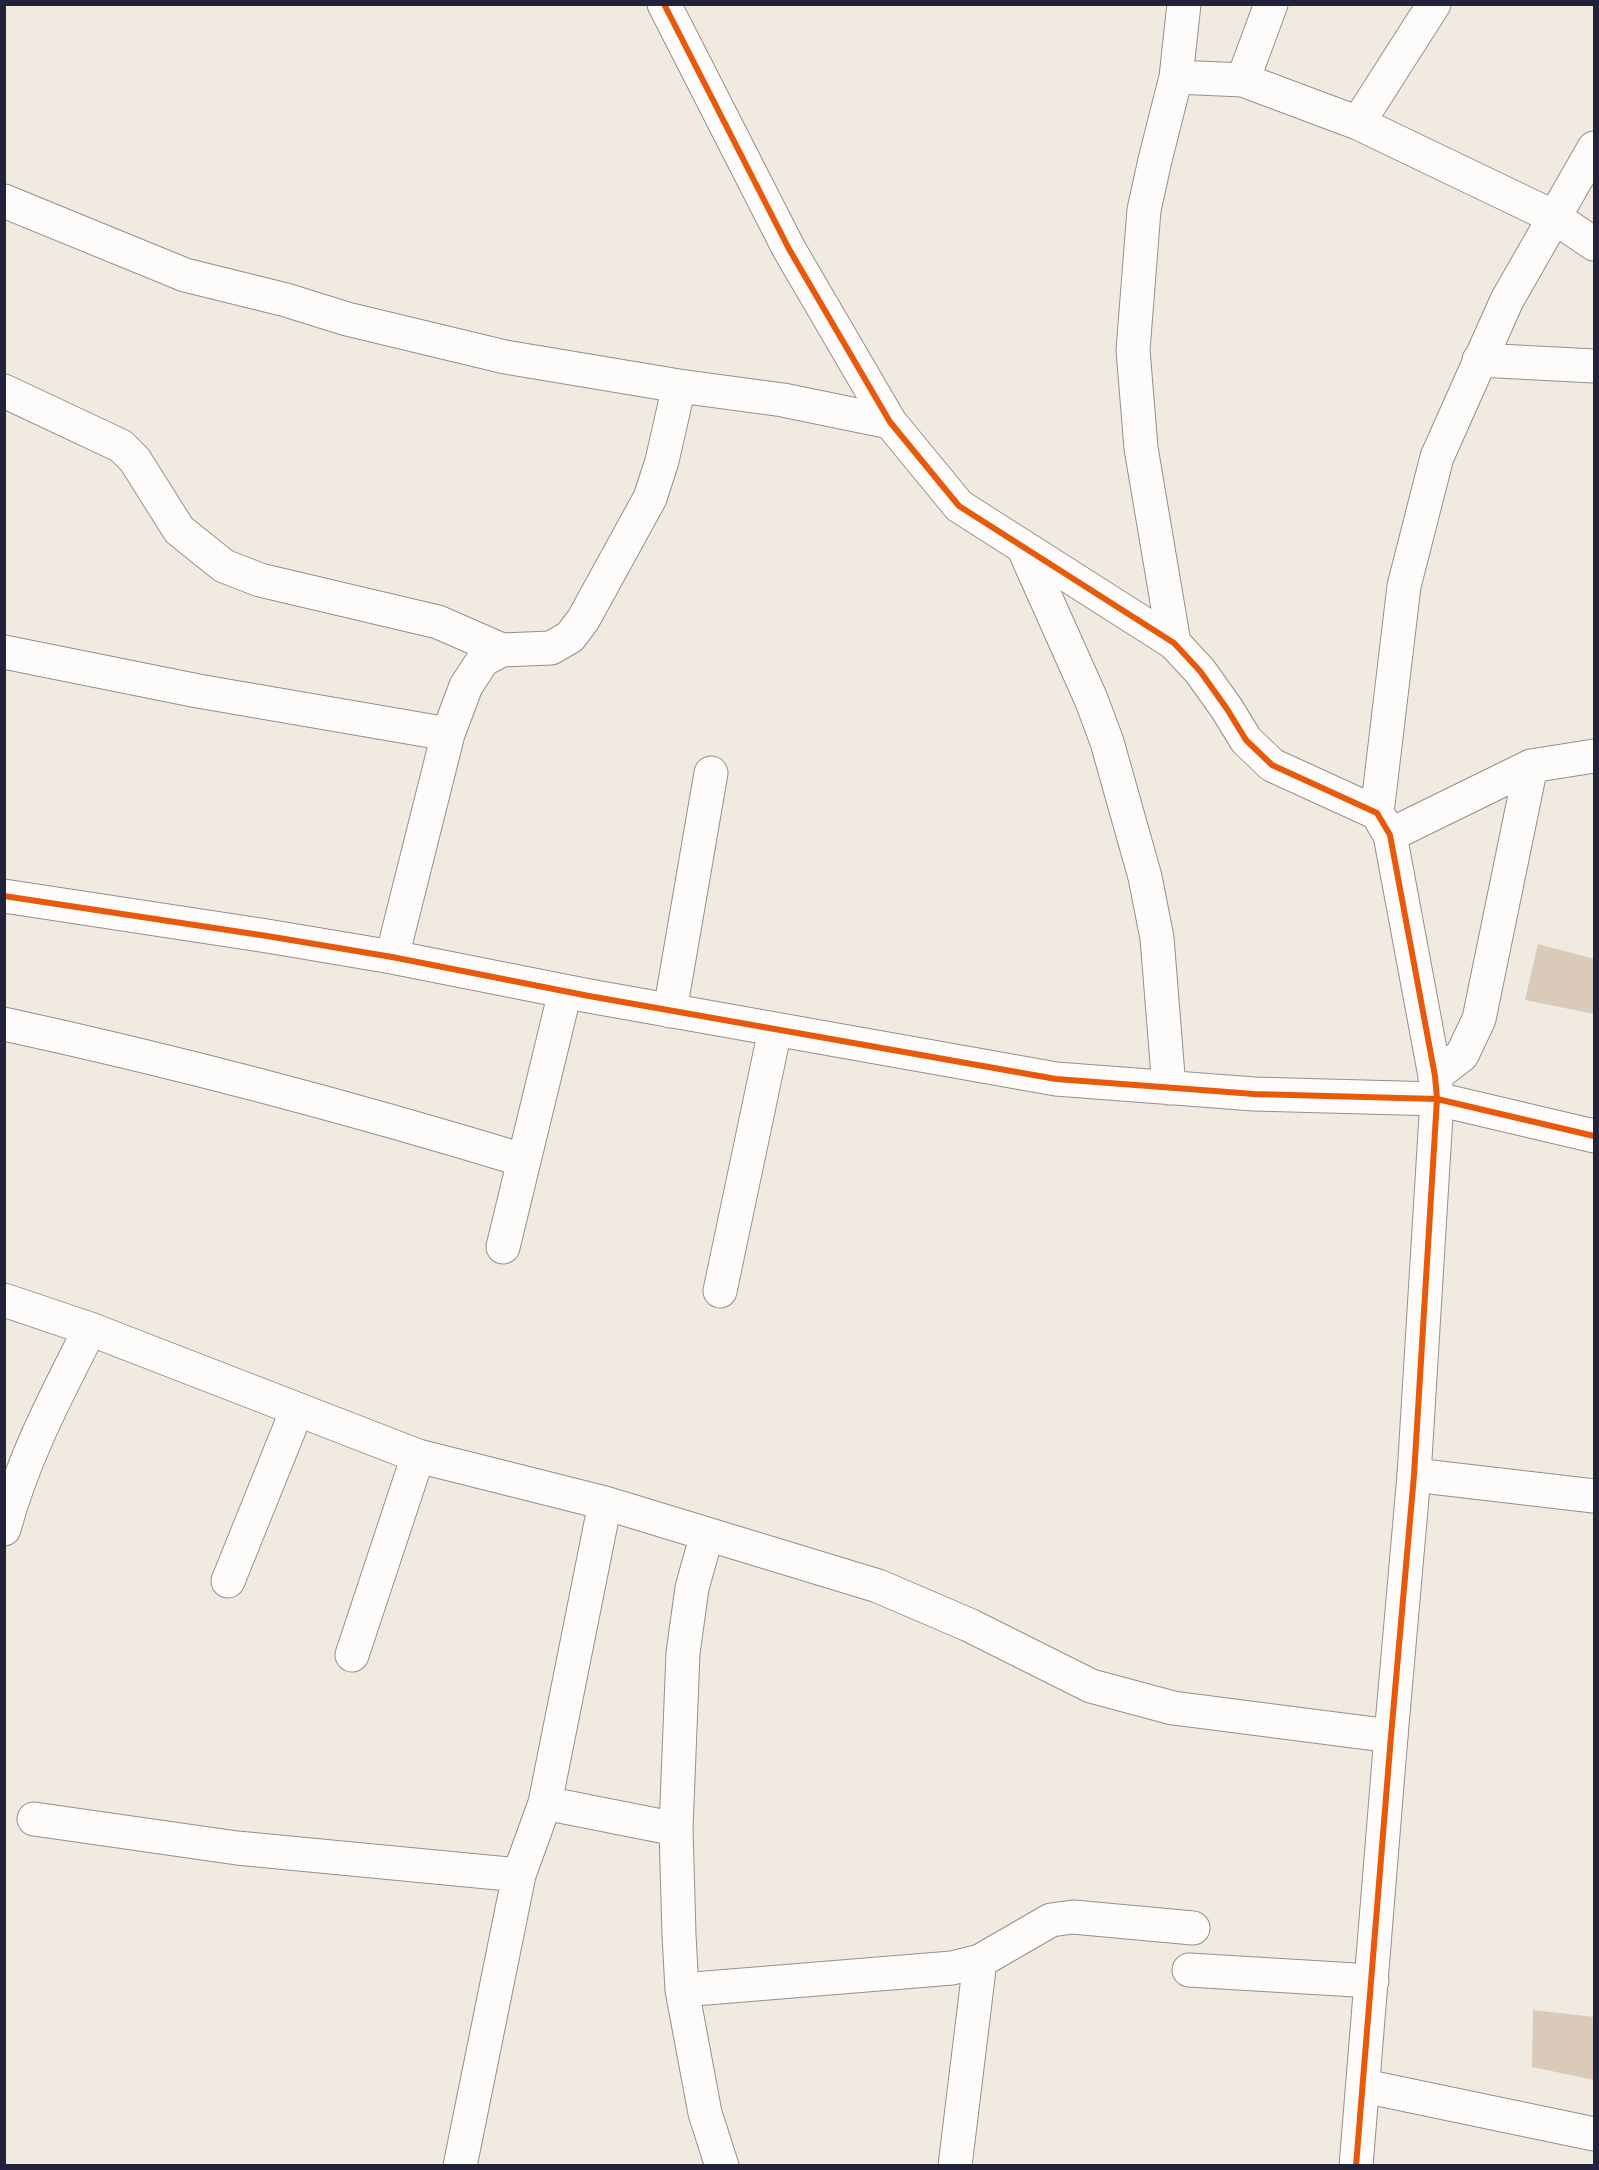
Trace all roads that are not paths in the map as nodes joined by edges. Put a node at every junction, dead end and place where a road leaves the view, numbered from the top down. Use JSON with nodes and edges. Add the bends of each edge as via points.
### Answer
{"nodes":[{"id":1,"x":664,"y":4,"type":"edge"},
{"id":2,"x":1184,"y":4,"type":"edge"},
{"id":3,"x":1271,"y":4,"type":"edge"},
{"id":4,"x":1434,"y":4,"type":"edge"},
{"id":5,"x":1176,"y":77,"type":"junction"},
{"id":6,"x":1243,"y":80,"type":"junction"},
{"id":7,"x":1358,"y":123,"type":"junction"},
{"id":8,"x":1594,"y":148,"type":"edge"},
{"id":9,"x":4,"y":201,"type":"edge"},
{"id":10,"x":1554,"y":217,"type":"junction"},
{"id":11,"x":1594,"y":244,"type":"edge"},
{"id":12,"x":1479,"y":360,"type":"junction"},
{"id":13,"x":1594,"y":366,"type":"edge"},
{"id":14,"x":679,"y":386,"type":"junction"},
{"id":15,"x":4,"y":391,"type":"edge"},
{"id":16,"x":890,"y":422,"type":"junction"},
{"id":17,"x":1023,"y":547,"type":"junction"},
{"id":18,"x":1174,"y":643,"type":"junction"},
{"id":19,"x":502,"y":650,"type":"junction"},
{"id":20,"x":4,"y":652,"type":"edge"},
{"id":21,"x":448,"y":734,"type":"junction"},
{"id":22,"x":1594,"y":756,"type":"edge"},
{"id":23,"x":1531,"y":766,"type":"junction"},
{"id":24,"x":711,"y":773,"type":"dead end"},
{"id":25,"x":1383,"y":824,"type":"junction"},
{"id":26,"x":4,"y":896,"type":"edge"},
{"id":27,"x":392,"y":957,"type":"junction"},
{"id":28,"x":565,"y":992,"type":"junction"},
{"id":29,"x":670,"y":1011,"type":"junction"},
{"id":30,"x":4,"y":1024,"type":"edge"},
{"id":31,"x":775,"y":1030,"type":"junction"},
{"id":32,"x":1169,"y":1088,"type":"junction"},
{"id":33,"x":1436,"y":1088,"type":"junction"},
{"id":34,"x":1594,"y":1136,"type":"edge"},
{"id":35,"x":523,"y":1160,"type":"junction"},
{"id":36,"x":503,"y":1247,"type":"dead end"},
{"id":37,"x":720,"y":1291,"type":"dead end"},
{"id":38,"x":4,"y":1300,"type":"edge"},
{"id":39,"x":90,"y":1329,"type":"junction"},
{"id":40,"x":297,"y":1410,"type":"junction"},
{"id":41,"x":418,"y":1456,"type":"junction"},
{"id":42,"x":1414,"y":1475,"type":"junction"},
{"id":43,"x":1594,"y":1496,"type":"edge"},
{"id":44,"x":605,"y":1503,"type":"junction"},
{"id":45,"x":4,"y":1529,"type":"edge"},
{"id":46,"x":707,"y":1534,"type":"junction"},
{"id":47,"x":228,"y":1581,"type":"dead end"},
{"id":48,"x":352,"y":1655,"type":"dead end"},
{"id":49,"x":1391,"y":1736,"type":"junction"},
{"id":50,"x":545,"y":1803,"type":"junction"},
{"id":51,"x":34,"y":1819,"type":"dead end"},
{"id":52,"x":676,"y":1829,"type":"junction"},
{"id":53,"x":519,"y":1875,"type":"junction"},
{"id":54,"x":1193,"y":1928,"type":"dead end"},
{"id":55,"x":980,"y":1960,"type":"junction"},
{"id":56,"x":1189,"y":1970,"type":"dead end"},
{"id":57,"x":1372,"y":1981,"type":"junction"},
{"id":58,"x":682,"y":1990,"type":"junction"},
{"id":59,"x":1364,"y":2086,"type":"junction"},
{"id":60,"x":1594,"y":2134,"type":"edge"},
{"id":61,"x":460,"y":2166,"type":"edge"},
{"id":62,"x":722,"y":2166,"type":"edge"},
{"id":63,"x":955,"y":2166,"type":"edge"},
{"id":64,"x":1356,"y":2166,"type":"edge"}],
"edges":[{"from":1,"to":16,"type":"street","via":[[789,249]]},
{"from":2,"to":5,"type":"street"},
{"from":3,"to":6,"type":"street"},
{"from":4,"to":7,"type":"street"},
{"from":5,"to":6,"type":"street"},
{"from":5,"to":18,"type":"street","via":[[1144,210],[1133,350],[1141,448]]},
{"from":6,"to":7,"type":"street"},
{"from":7,"to":10,"type":"street"},
{"from":8,"to":10,"type":"street"},
{"from":9,"to":14,"type":"street","via":[[185,276],[505,357]]},
{"from":10,"to":11,"type":"street"},
{"from":10,"to":12,"type":"street","via":[[1507,300]]},
{"from":12,"to":13,"type":"street"},
{"from":12,"to":25,"type":"street","via":[[1437,457],[1404,586]]},
{"from":14,"to":16,"type":"street","via":[[783,400]]},
{"from":14,"to":19,"type":"street","via":[[650,498],[583,620],[570,637],[551,648]]},
{"from":15,"to":19,"type":"street","via":[[121,446],[135,460],[179,530],[224,567],[260,580],[438,622]]},
{"from":16,"to":17,"type":"street","via":[[959,506]]},
{"from":17,"to":18,"type":"street"},
{"from":17,"to":32,"type":"street","via":[[1100,721],[1145,876],[1157,938]]},
{"from":18,"to":25,"type":"street","via":[[1200,671],[1246,740],[1272,765]]},
{"from":19,"to":21,"type":"street","via":[[483,660],[466,686]]},
{"from":20,"to":21,"type":"street","via":[[198,691]]},
{"from":21,"to":27,"type":"street"},
{"from":22,"to":23,"type":"street"},
{"from":23,"to":25,"type":"street"},
{"from":23,"to":33,"type":"street","via":[[1479,1019],[1462,1055]]},
{"from":24,"to":29,"type":"street"},
{"from":25,"to":33,"type":"street"},
{"from":26,"to":27,"type":"street"},
{"from":27,"to":28,"type":"street"},
{"from":28,"to":29,"type":"street"},
{"from":28,"to":35,"type":"street"},
{"from":29,"to":31,"type":"street"},
{"from":30,"to":35,"type":"street","via":[[110,1047],[356,1111]]},
{"from":31,"to":32,"type":"street","via":[[1056,1079]]},
{"from":31,"to":37,"type":"street"},
{"from":32,"to":33,"type":"street","via":[[1254,1094]]},
{"from":33,"to":34,"type":"street"},
{"from":33,"to":42,"type":"street"},
{"from":35,"to":36,"type":"street"},
{"from":38,"to":39,"type":"street"},
{"from":39,"to":40,"type":"street"},
{"from":39,"to":45,"type":"street","via":[[29,1455]]},
{"from":40,"to":41,"type":"street"},
{"from":40,"to":47,"type":"street"},
{"from":41,"to":44,"type":"street"},
{"from":41,"to":48,"type":"street"},
{"from":42,"to":43,"type":"street"},
{"from":42,"to":49,"type":"street"},
{"from":44,"to":46,"type":"street"},
{"from":44,"to":50,"type":"street"},
{"from":46,"to":49,"type":"street","via":[[878,1586],[969,1625],[1091,1686],[1173,1708]]},
{"from":46,"to":52,"type":"street","via":[[692,1588],[682,1653]]},
{"from":49,"to":57,"type":"street"},
{"from":50,"to":52,"type":"street"},
{"from":50,"to":53,"type":"street"},
{"from":51,"to":53,"type":"street","via":[[237,1848]]},
{"from":52,"to":58,"type":"street"},
{"from":53,"to":61,"type":"street"},
{"from":54,"to":55,"type":"street","via":[[1073,1917],[1052,1920]]},
{"from":55,"to":58,"type":"street","via":[[952,1968]]},
{"from":55,"to":63,"type":"street"},
{"from":56,"to":57,"type":"street"},
{"from":57,"to":59,"type":"street"},
{"from":58,"to":62,"type":"street","via":[[705,2113]]},
{"from":59,"to":60,"type":"street"},
{"from":59,"to":64,"type":"street"}]}
